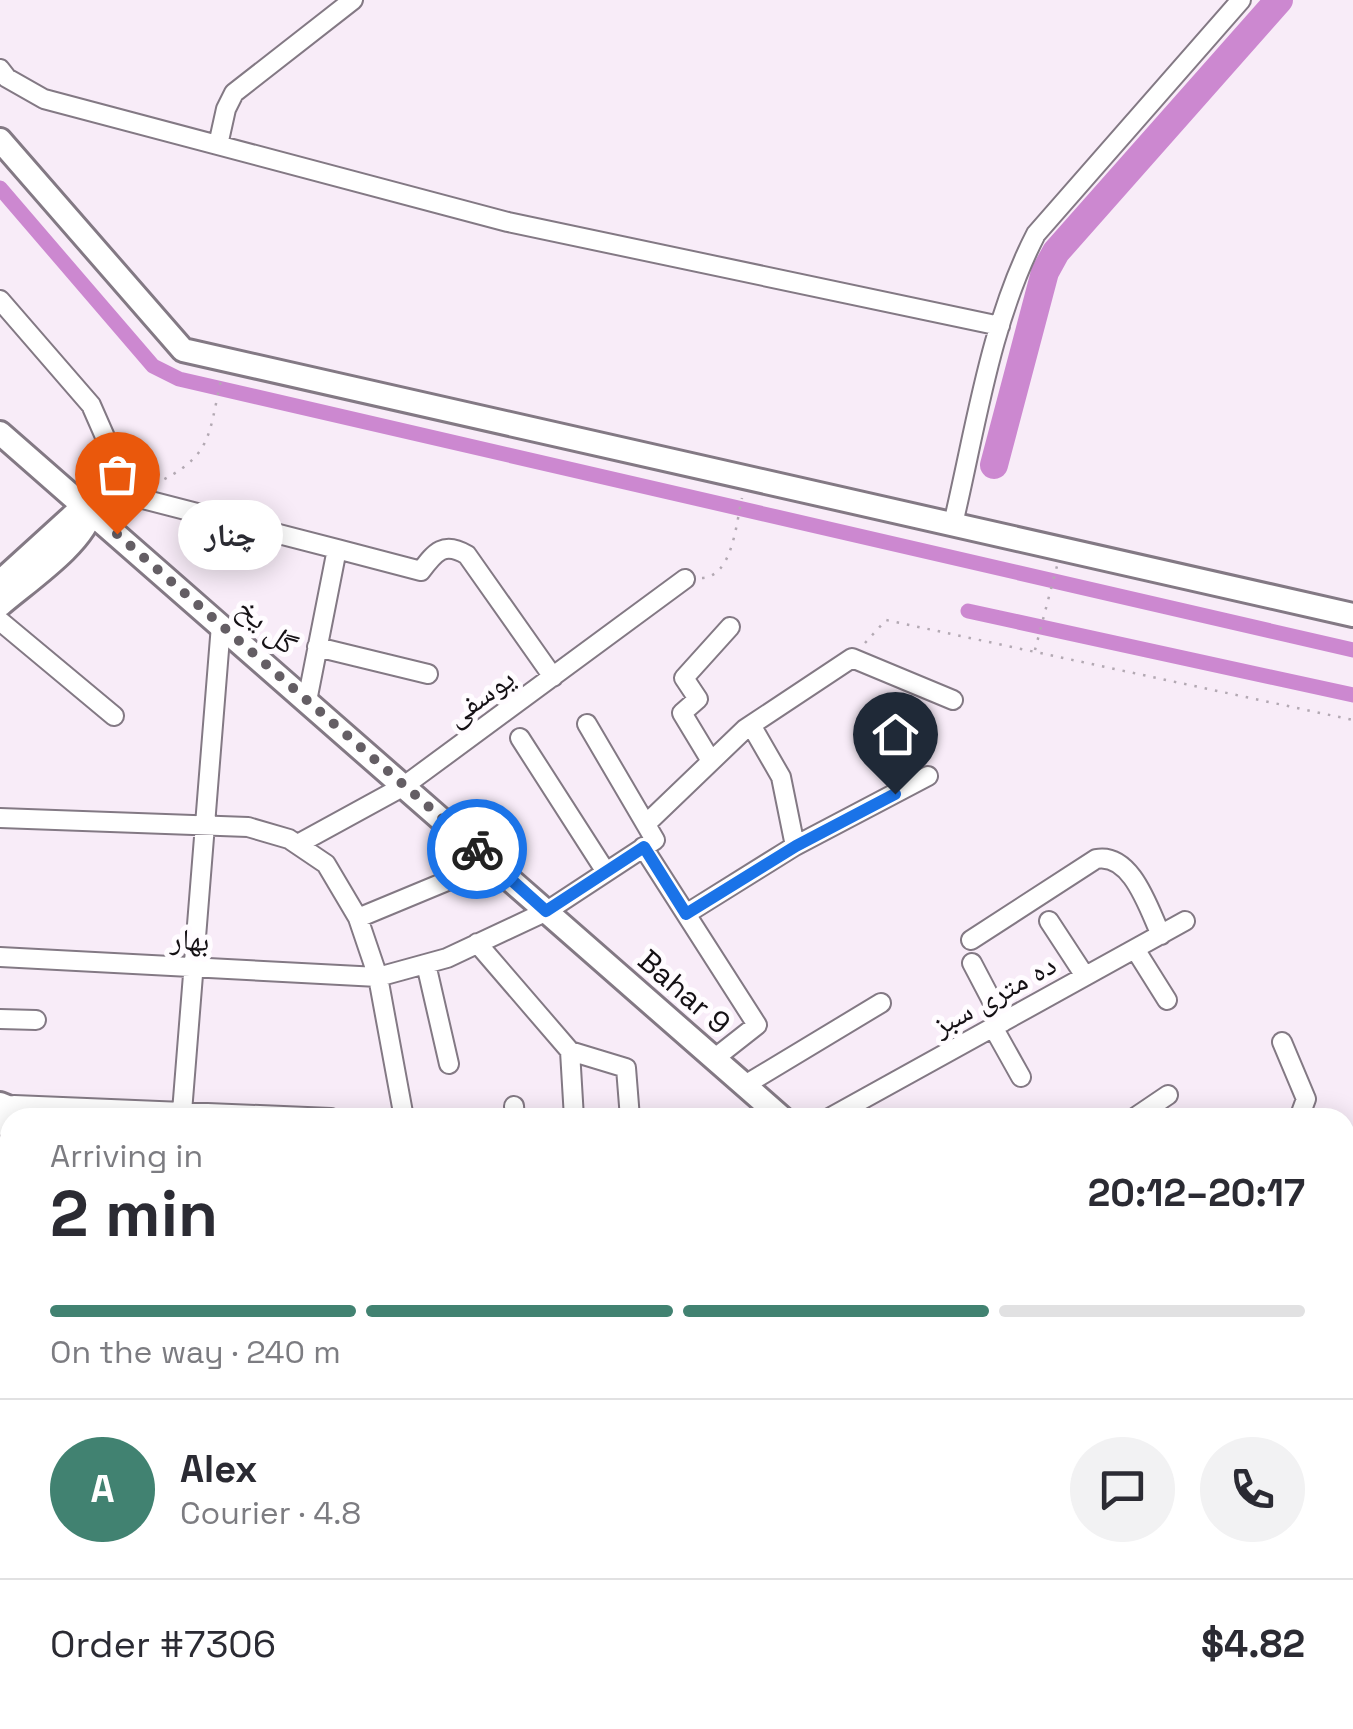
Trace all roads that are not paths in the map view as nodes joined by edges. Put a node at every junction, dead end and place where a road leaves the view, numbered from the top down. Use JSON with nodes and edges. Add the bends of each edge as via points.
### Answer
{"nodes":[{"id":1,"x":354,"y":0,"type":"edge"},
{"id":2,"x":1241,"y":0,"type":"edge"},
{"id":3,"x":0,"y":69,"type":"edge"},
{"id":4,"x":0,"y":140,"type":"edge"},
{"id":5,"x":218,"y":145,"type":"junction"},
{"id":6,"x":0,"y":300,"type":"edge"},
{"id":7,"x":1000,"y":326,"type":"junction"},
{"id":8,"x":0,"y":433,"type":"edge"},
{"id":9,"x":131,"y":496,"type":"junction"},
{"id":10,"x":91,"y":512,"type":"junction"},
{"id":11,"x":953,"y":524,"type":"junction"},
{"id":12,"x":337,"y":550,"type":"junction"},
{"id":13,"x":3,"y":575,"type":"edge"},
{"id":14,"x":686,"y":579,"type":"road end"},
{"id":15,"x":0,"y":605,"type":"edge"},
{"id":16,"x":1353,"y":615,"type":"edge"},
{"id":17,"x":0,"y":621,"type":"edge"},
{"id":18,"x":221,"y":625,"type":"junction"},
{"id":19,"x":730,"y":627,"type":"dead end"},
{"id":20,"x":317,"y":647,"type":"junction"},
{"id":21,"x":428,"y":674,"type":"dead end"},
{"id":22,"x":553,"y":678,"type":"junction"},
{"id":23,"x":953,"y":700,"type":"dead end"},
{"id":24,"x":307,"y":701,"type":"junction"},
{"id":25,"x":114,"y":716,"type":"dead end"},
{"id":26,"x":587,"y":724,"type":"dead end"},
{"id":27,"x":751,"y":725,"type":"junction"},
{"id":28,"x":520,"y":738,"type":"dead end"},
{"id":29,"x":710,"y":761,"type":"junction"},
{"id":30,"x":928,"y":776,"type":"dead end"},
{"id":31,"x":404,"y":786,"type":"junction"},
{"id":32,"x":0,"y":818,"type":"edge"},
{"id":33,"x":204,"y":824,"type":"junction"},
{"id":34,"x":648,"y":837,"type":"junction"},
{"id":35,"x":298,"y":844,"type":"junction"},
{"id":36,"x":796,"y":846,"type":"junction"},
{"id":37,"x":606,"y":872,"type":"junction"},
{"id":38,"x":452,"y":879,"type":"dead end"},
{"id":39,"x":546,"y":911,"type":"junction"},
{"id":40,"x":686,"y":914,"type":"junction"},
{"id":41,"x":358,"y":918,"type":"junction"},
{"id":42,"x":1185,"y":921,"type":"dead end"},
{"id":43,"x":1049,"y":922,"type":"dead end"},
{"id":44,"x":1161,"y":935,"type":"junction"},
{"id":45,"x":971,"y":940,"type":"dead end"},
{"id":46,"x":478,"y":943,"type":"junction"},
{"id":47,"x":1136,"y":949,"type":"junction"},
{"id":48,"x":0,"y":957,"type":"edge"},
{"id":49,"x":972,"y":963,"type":"dead end"},
{"id":50,"x":426,"y":964,"type":"junction"},
{"id":51,"x":193,"y":968,"type":"junction"},
{"id":52,"x":1085,"y":976,"type":"junction"},
{"id":53,"x":378,"y":977,"type":"junction"},
{"id":54,"x":1167,"y":1000,"type":"dead end"},
{"id":55,"x":881,"y":1003,"type":"dead end"},
{"id":56,"x":0,"y":1019,"type":"edge"},
{"id":57,"x":36,"y":1020,"type":"dead end"},
{"id":58,"x":998,"y":1024,"type":"junction"},
{"id":59,"x":1282,"y":1042,"type":"dead end"},
{"id":60,"x":570,"y":1051,"type":"junction"},
{"id":61,"x":715,"y":1058,"type":"junction"},
{"id":62,"x":448,"y":1064,"type":"dead end"},
{"id":63,"x":1021,"y":1078,"type":"dead end"},
{"id":64,"x":744,"y":1084,"type":"junction"},
{"id":65,"x":1168,"y":1095,"type":"dead end"},
{"id":66,"x":182,"y":1108,"type":"edge"},
{"id":67,"x":402,"y":1108,"type":"edge"},
{"id":68,"x":573,"y":1108,"type":"edge"},
{"id":69,"x":629,"y":1108,"type":"edge"},
{"id":70,"x":771,"y":1108,"type":"edge"},
{"id":71,"x":847,"y":1108,"type":"edge"},
{"id":72,"x":1149,"y":1108,"type":"edge"},
{"id":73,"x":1302,"y":1108,"type":"edge"}],
"edges":[{"from":1,"to":5,"type":"street","via":[[234,94]]},
{"from":2,"to":7,"type":"street","via":[[1036,234]]},
{"from":3,"to":5,"type":"street","via":[[44,99]]},
{"from":4,"to":11,"type":"main road","via":[[183,350]]},
{"from":5,"to":7,"type":"street","via":[[508,222]]},
{"from":6,"to":9,"type":"street","via":[[91,405]]},
{"from":7,"to":11,"type":"street"},
{"from":8,"to":10,"type":"main road","name":"گل یخ"},
{"from":9,"to":10,"type":"street"},
{"from":9,"to":12,"type":"street"},
{"from":10,"to":13,"type":"main road","via":[[77,512]]},
{"from":10,"to":15,"type":"main road","via":[[89,524]]},
{"from":10,"to":18,"type":"main road","name":"گل یخ"},
{"from":11,"to":16,"type":"main road"},
{"from":12,"to":20,"type":"street"},
{"from":12,"to":22,"type":"street","via":[[421,570],[444,548],[467,555]]},
{"from":14,"to":22,"type":"street","name":"یوسفی"},
{"from":17,"to":25,"type":"street"},
{"from":18,"to":24,"type":"main road","name":"گل یخ"},
{"from":18,"to":33,"type":"street"},
{"from":19,"to":29,"type":"street","via":[[684,678],[698,699],[682,713]]},
{"from":20,"to":21,"type":"street"},
{"from":20,"to":24,"type":"street"},
{"from":22,"to":31,"type":"street","name":"یوسفی"},
{"from":23,"to":27,"type":"street","name":"بهار","via":[[852,658]]},
{"from":24,"to":31,"type":"main road","name":"گل یخ"},
{"from":26,"to":34,"type":"street"},
{"from":27,"to":29,"type":"street","name":"بهار"},
{"from":27,"to":36,"type":"street","via":[[781,777]]},
{"from":28,"to":37,"type":"street"},
{"from":29,"to":34,"type":"street","name":"بهار"},
{"from":30,"to":36,"type":"street"},
{"from":31,"to":35,"type":"street","name":"یوسفی"},
{"from":31,"to":39,"type":"main road","name":"Bahar 9"},
{"from":32,"to":33,"type":"street"},
{"from":33,"to":35,"type":"street","via":[[248,827]]},
{"from":33,"to":51,"type":"street"},
{"from":34,"to":37,"type":"street","name":"بهار"},
{"from":34,"to":40,"type":"street"},
{"from":35,"to":41,"type":"street","via":[[326,864]]},
{"from":36,"to":40,"type":"street"},
{"from":37,"to":39,"type":"street","name":"بهار"},
{"from":38,"to":41,"type":"street"},
{"from":39,"to":46,"type":"street","name":"بهار"},
{"from":39,"to":61,"type":"main road","name":"Bahar 9"},
{"from":40,"to":61,"type":"street","via":[[757,1025]]},
{"from":41,"to":53,"type":"street"},
{"from":42,"to":44,"type":"street","name":"ده متری سبز"},
{"from":43,"to":52,"type":"street"},
{"from":44,"to":45,"type":"street","via":[[1135,882],[1106,858]]},
{"from":44,"to":47,"type":"street","name":"ده متری سبز"},
{"from":46,"to":50,"type":"street","name":"بهار"},
{"from":46,"to":60,"type":"street"},
{"from":47,"to":52,"type":"street","name":"ده متری سبز"},
{"from":47,"to":54,"type":"street"},
{"from":48,"to":51,"type":"street","name":"بهار"},
{"from":49,"to":58,"type":"street"},
{"from":50,"to":53,"type":"street","name":"بهار"},
{"from":50,"to":62,"type":"street"},
{"from":51,"to":53,"type":"street","name":"بهار"},
{"from":51,"to":66,"type":"street"},
{"from":52,"to":58,"type":"street","name":"ده متری سبز"},
{"from":53,"to":67,"type":"street"},
{"from":55,"to":64,"type":"street"},
{"from":56,"to":57,"type":"street"},
{"from":58,"to":63,"type":"street"},
{"from":58,"to":71,"type":"street","name":"ده متری سبز"},
{"from":59,"to":73,"type":"street","via":[[1306,1098]]},
{"from":60,"to":68,"type":"street"},
{"from":60,"to":69,"type":"street","via":[[626,1068]]},
{"from":61,"to":64,"type":"main road","name":"Bahar 9"},
{"from":64,"to":70,"type":"main road","name":"Bahar 9"},
{"from":65,"to":72,"type":"street"}]}
